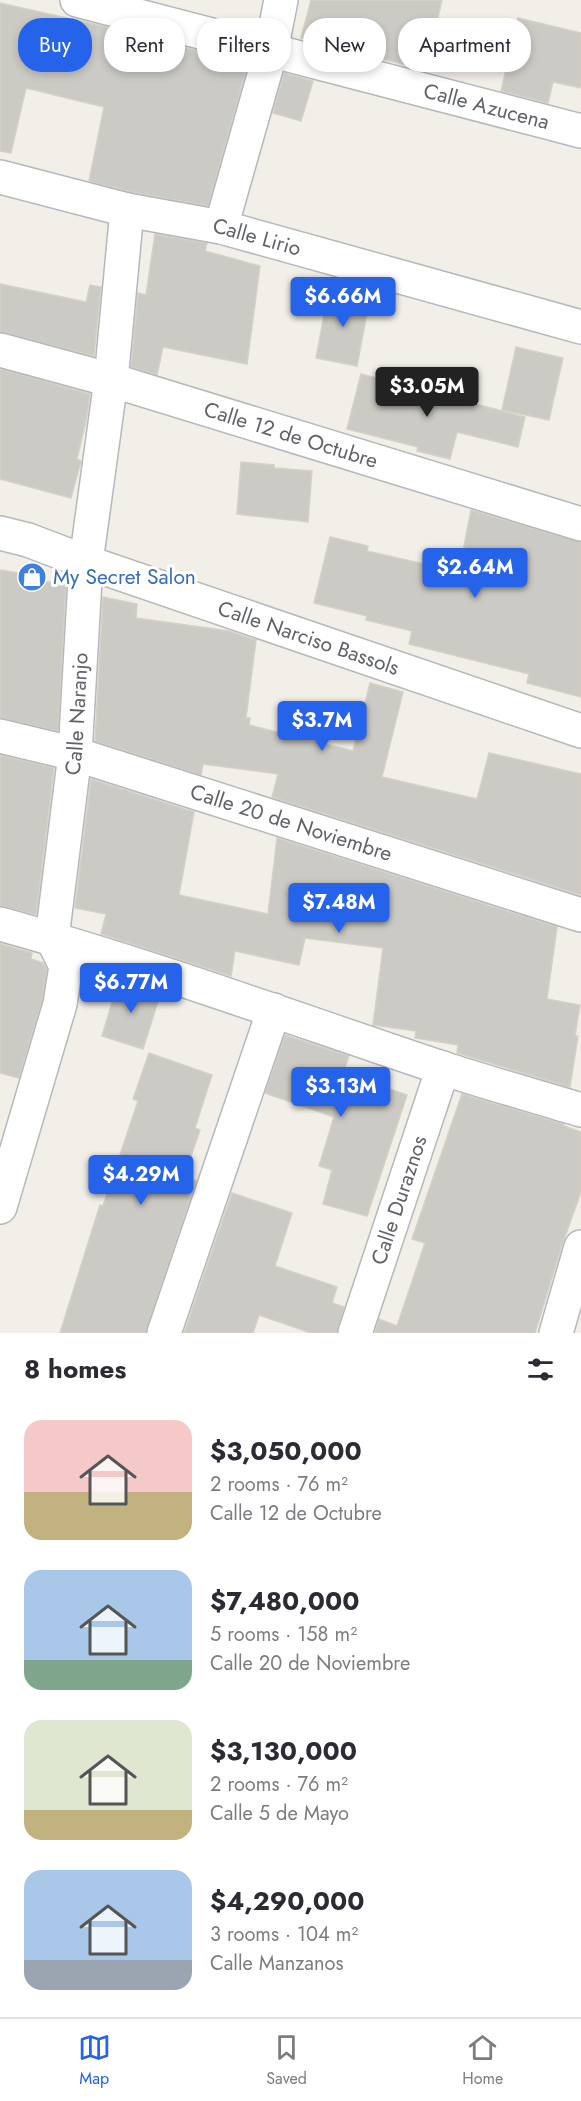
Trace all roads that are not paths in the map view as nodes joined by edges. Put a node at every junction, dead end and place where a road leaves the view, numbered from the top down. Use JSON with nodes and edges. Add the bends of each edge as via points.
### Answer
{"nodes":[{"id":1,"x":77,"y":0,"type":"edge"},
{"id":2,"x":281,"y":0,"type":"edge"},
{"id":3,"x":277,"y":18,"type":"edge"},
{"id":4,"x":197,"y":32,"type":"edge"},
{"id":5,"x":291,"y":56,"type":"edge"},
{"id":6,"x":264,"y":72,"type":"edge"},
{"id":7,"x":581,"y":131,"type":"edge"},
{"id":8,"x":0,"y":177,"type":"edge"},
{"id":9,"x":127,"y":210,"type":"junction"},
{"id":10,"x":221,"y":227,"type":"junction"},
{"id":11,"x":581,"y":327,"type":"edge"},
{"id":12,"x":0,"y":350,"type":"edge"},
{"id":13,"x":111,"y":380,"type":"junction"},
{"id":14,"x":581,"y":524,"type":"edge"},
{"id":15,"x":0,"y":533,"type":"edge"},
{"id":16,"x":86,"y":562,"type":"junction"},
{"id":17,"x":581,"y":731,"type":"edge"},
{"id":18,"x":0,"y":736,"type":"edge"},
{"id":19,"x":75,"y":754,"type":"junction"},
{"id":20,"x":581,"y":915,"type":"edge"},
{"id":21,"x":0,"y":924,"type":"edge"},
{"id":22,"x":52,"y":938,"type":"junction"},
{"id":23,"x":274,"y":1010,"type":"junction"},
{"id":24,"x":443,"y":1068,"type":"junction"},
{"id":25,"x":581,"y":1110,"type":"edge"},
{"id":26,"x":0,"y":1207,"type":"edge"},
{"id":27,"x":581,"y":1247,"type":"edge"},
{"id":28,"x":164,"y":1333,"type":"edge"},
{"id":29,"x":355,"y":1333,"type":"edge"},
{"id":30,"x":556,"y":1333,"type":"edge"}],
"edges":[{"from":1,"to":4,"type":"street","name":"Calle Azucena"},
{"from":2,"to":3,"type":"street"},
{"from":5,"to":7,"type":"street","name":"Calle Azucena"},
{"from":6,"to":10,"type":"street"},
{"from":8,"to":9,"type":"street","name":"Calle Lirio"},
{"from":9,"to":10,"type":"street","name":"Calle Lirio"},
{"from":9,"to":13,"type":"street","name":"Calle Naranjo"},
{"from":10,"to":11,"type":"street","name":"Calle Lirio"},
{"from":12,"to":13,"type":"street","name":"Calle 12 de Octubre"},
{"from":13,"to":14,"type":"street","name":"Calle 12 de Octubre"},
{"from":13,"to":16,"type":"street","name":"Calle Naranjo"},
{"from":15,"to":16,"type":"street","name":"Calle Narciso Bassols"},
{"from":16,"to":17,"type":"street","name":"Calle Narciso Bassols"},
{"from":16,"to":19,"type":"street","name":"Calle Naranjo"},
{"from":18,"to":19,"type":"street","name":"Calle 20 de Noviembre"},
{"from":19,"to":20,"type":"street","name":"Calle 20 de Noviembre"},
{"from":19,"to":22,"type":"street","name":"Calle Naranjo"},
{"from":21,"to":22,"type":"street"},
{"from":22,"to":23,"type":"street"},
{"from":22,"to":26,"type":"street","via":[[66,966],[60,1004]]},
{"from":23,"to":24,"type":"street"},
{"from":23,"to":28,"type":"street"},
{"from":24,"to":25,"type":"street"},
{"from":24,"to":29,"type":"street","name":"Calle Duraznos"},
{"from":27,"to":30,"type":"street"}]}
